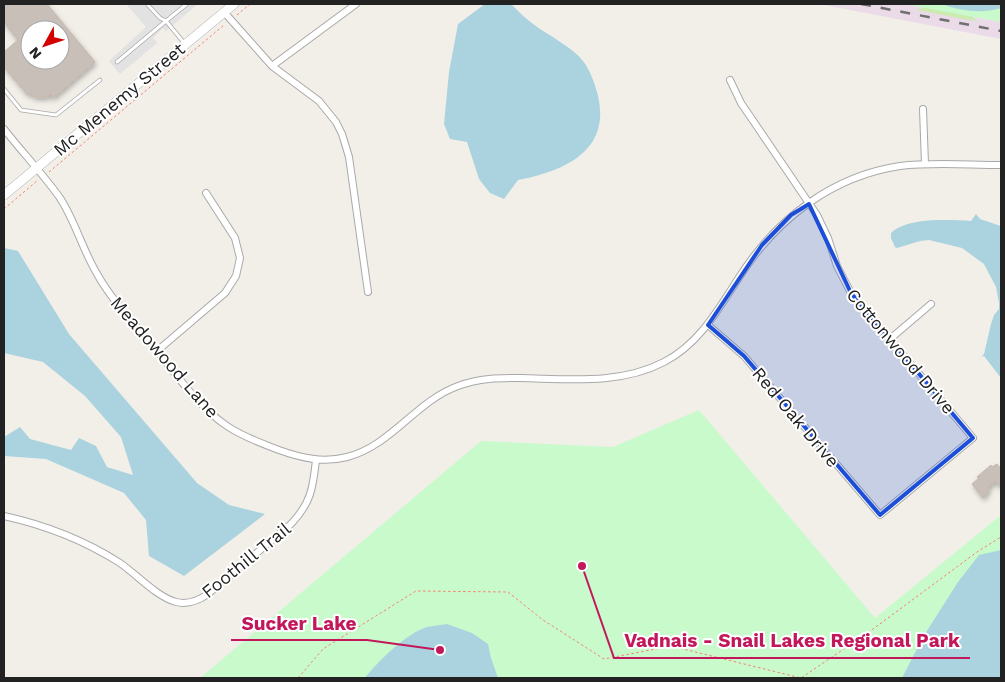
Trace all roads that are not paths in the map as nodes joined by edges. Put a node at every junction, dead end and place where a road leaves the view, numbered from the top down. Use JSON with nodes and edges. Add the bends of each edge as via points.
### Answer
{"nodes":[{"id":1,"x":147,"y":4,"type":"edge"},
{"id":2,"x":186,"y":4,"type":"edge"},
{"id":3,"x":234,"y":4,"type":"edge"},
{"id":4,"x":356,"y":4,"type":"edge"},
{"id":5,"x":224,"y":12,"type":"junction"},
{"id":6,"x":166,"y":21,"type":"junction"},
{"id":7,"x":185,"y":44,"type":"junction"},
{"id":8,"x":117,"y":62,"type":"dead end"},
{"id":9,"x":272,"y":66,"type":"junction"},
{"id":10,"x":100,"y":80,"type":"dead end"},
{"id":11,"x":730,"y":80,"type":"dead end"},
{"id":12,"x":4,"y":89,"type":"edge"},
{"id":13,"x":923,"y":109,"type":"dead end"},
{"id":14,"x":4,"y":129,"type":"edge"},
{"id":15,"x":924,"y":164,"type":"junction"},
{"id":16,"x":1001,"y":165,"type":"edge"},
{"id":17,"x":36,"y":168,"type":"junction"},
{"id":18,"x":206,"y":193,"type":"dead end"},
{"id":19,"x":4,"y":195,"type":"edge"},
{"id":20,"x":809,"y":204,"type":"junction"},
{"id":21,"x":368,"y":292,"type":"dead end"},
{"id":22,"x":931,"y":304,"type":"dead end"},
{"id":23,"x":708,"y":325,"type":"junction"},
{"id":24,"x":890,"y":339,"type":"junction"},
{"id":25,"x":157,"y":351,"type":"junction"},
{"id":26,"x":973,"y":438,"type":"joint"},
{"id":27,"x":316,"y":460,"type":"junction"},
{"id":28,"x":4,"y":516,"type":"edge"}],
"edges":[{"from":1,"to":6,"type":"lane"},
{"from":2,"to":6,"type":"lane"},
{"from":3,"to":5,"type":"street","name":"Mc Menemy Street"},
{"from":4,"to":9,"type":"street"},
{"from":5,"to":7,"type":"street","name":"Mc Menemy Street"},
{"from":5,"to":9,"type":"street"},
{"from":6,"to":7,"type":"lane"},
{"from":6,"to":8,"type":"lane"},
{"from":7,"to":17,"type":"street","name":"Mc Menemy Street"},
{"from":9,"to":21,"type":"street","via":[[319,101],[342,134],[349,157]]},
{"from":10,"to":12,"type":"lane","via":[[56,115],[21,110]]},
{"from":11,"to":20,"type":"street","name":"Cottonwood Drive","via":[[741,103]]},
{"from":13,"to":15,"type":"street"},
{"from":14,"to":17,"type":"street","name":"Meadowood Lane"},
{"from":15,"to":16,"type":"street","name":"Meadowood Lane"},
{"from":15,"to":20,"type":"street","name":"Meadowood Lane","via":[[864,175],[829,190]]},
{"from":17,"to":19,"type":"street","name":"Mc Menemy Street"},
{"from":17,"to":25,"type":"street","name":"Meadowood Lane","via":[[60,198],[86,254],[108,291]]},
{"from":18,"to":25,"type":"street","via":[[235,238],[240,258],[236,276],[225,294]]},
{"from":20,"to":23,"type":"street","name":"Meadowood Lane","via":[[791,215],[762,245]]},
{"from":20,"to":24,"type":"street","name":"Cottonwood Drive","via":[[823,227],[843,280]]},
{"from":22,"to":24,"type":"street"},
{"from":23,"to":26,"type":"street","name":"Red Oak Drive","via":[[744,356],[880,515]]},
{"from":23,"to":27,"type":"street","name":"Meadowood Lane","via":[[672,358],[630,375],[597,379],[486,379],[456,387],[427,403],[373,446],[347,457]]},
{"from":24,"to":26,"type":"street","name":"Cottonwood Drive"},
{"from":25,"to":27,"type":"street","name":"Meadowood Lane","via":[[204,406],[227,426],[255,441]]},
{"from":27,"to":28,"type":"street","name":"Foothill Trail","via":[[312,492],[302,513],[208,594],[194,602],[169,600],[119,563],[82,541],[42,525]]}]}
